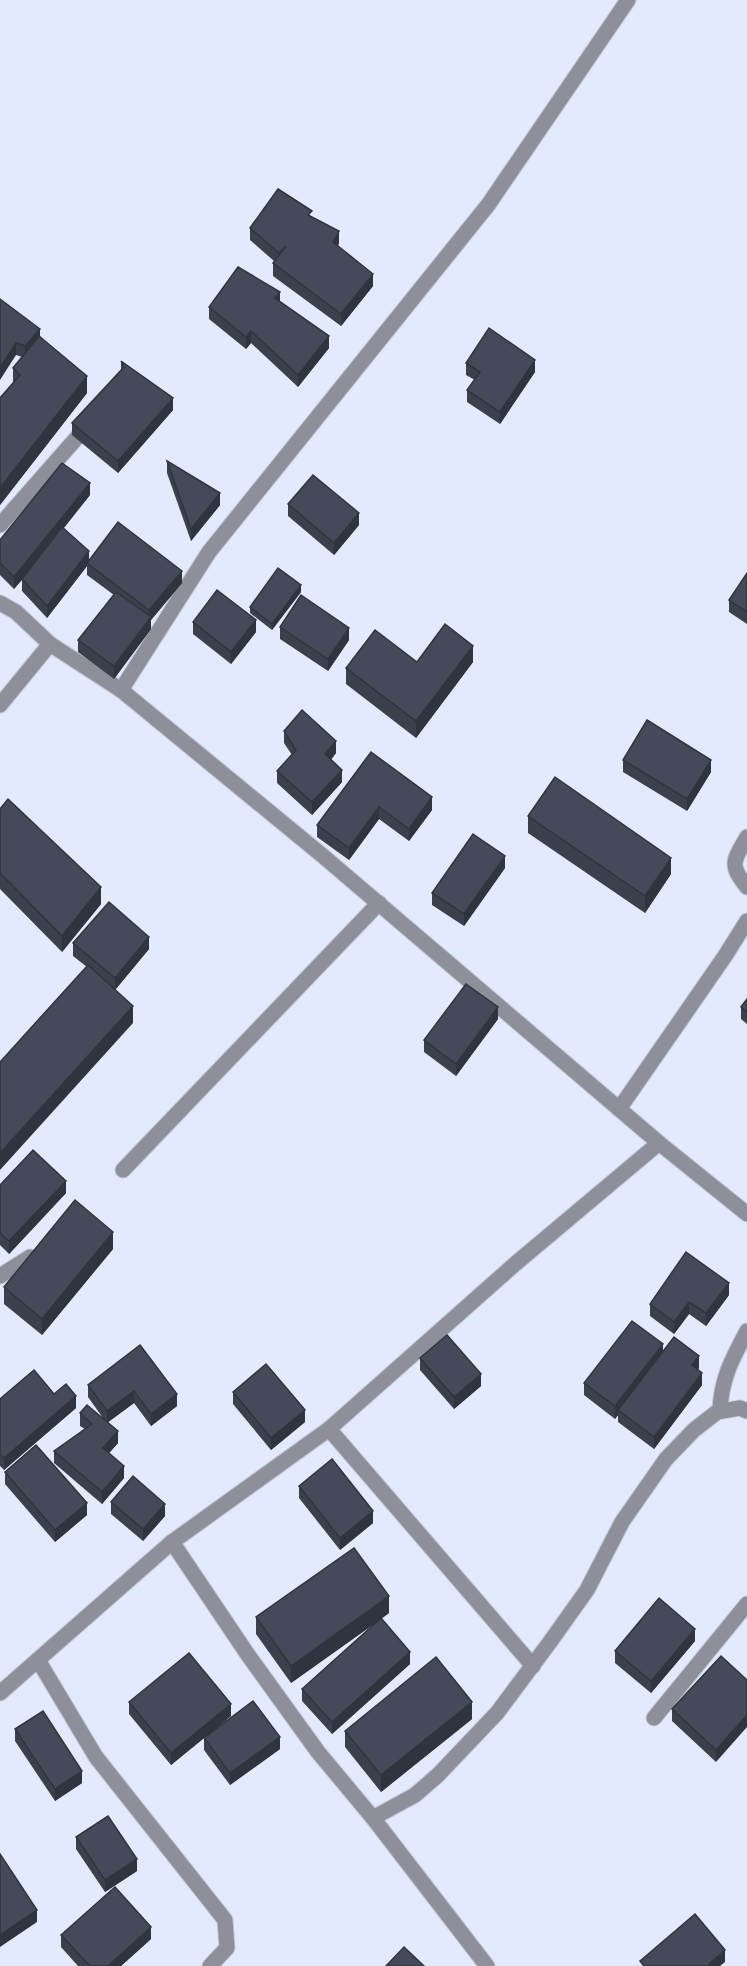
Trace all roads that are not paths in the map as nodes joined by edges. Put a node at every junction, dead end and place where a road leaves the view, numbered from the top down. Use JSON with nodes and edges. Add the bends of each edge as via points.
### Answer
{"nodes":[{"id":1,"x":628,"y":0,"type":"edge"},
{"id":2,"x":90,"y":423,"type":"edge"},
{"id":3,"x":0,"y":525,"type":"edge"},
{"id":4,"x":0,"y":603,"type":"edge"},
{"id":5,"x":50,"y":644,"type":"junction"},
{"id":6,"x":121,"y":690,"type":"junction"},
{"id":7,"x":0,"y":705,"type":"edge"},
{"id":8,"x":747,"y":837,"type":"edge"},
{"id":9,"x":747,"y":887,"type":"edge"},
{"id":10,"x":379,"y":903,"type":"junction"},
{"id":11,"x":747,"y":921,"type":"edge"},
{"id":12,"x":619,"y":1109,"type":"junction"},
{"id":13,"x":658,"y":1143,"type":"junction"},
{"id":14,"x":123,"y":1170,"type":"dead end"},
{"id":15,"x":747,"y":1214,"type":"edge"},
{"id":16,"x":30,"y":1257,"type":"edge"},
{"id":17,"x":0,"y":1276,"type":"edge"},
{"id":18,"x":747,"y":1331,"type":"edge"},
{"id":19,"x":720,"y":1411,"type":"junction"},
{"id":20,"x":747,"y":1411,"type":"edge"},
{"id":21,"x":328,"y":1428,"type":"junction"},
{"id":22,"x":172,"y":1542,"type":"junction"},
{"id":23,"x":747,"y":1604,"type":"edge"},
{"id":24,"x":38,"y":1660,"type":"junction"},
{"id":25,"x":533,"y":1666,"type":"junction"},
{"id":26,"x":0,"y":1693,"type":"edge"},
{"id":27,"x":654,"y":1718,"type":"dead end"},
{"id":28,"x":373,"y":1818,"type":"junction"},
{"id":29,"x":210,"y":1966,"type":"edge"},
{"id":30,"x":487,"y":1966,"type":"edge"}],
"edges":[{"from":1,"to":6,"type":"street","via":[[488,205],[209,552]]},
{"from":2,"to":3,"type":"street"},
{"from":4,"to":5,"type":"street","via":[[16,612]]},
{"from":5,"to":6,"type":"street"},
{"from":5,"to":7,"type":"street"},
{"from":6,"to":10,"type":"street"},
{"from":8,"to":9,"type":"street","via":[[734,865]]},
{"from":10,"to":12,"type":"street"},
{"from":10,"to":14,"type":"street"},
{"from":11,"to":12,"type":"street"},
{"from":12,"to":13,"type":"street"},
{"from":13,"to":15,"type":"street"},
{"from":13,"to":21,"type":"street"},
{"from":16,"to":17,"type":"street"},
{"from":18,"to":19,"type":"street","via":[[724,1377]]},
{"from":19,"to":20,"type":"street"},
{"from":19,"to":25,"type":"street","via":[[694,1430],[666,1459],[622,1522],[587,1590]]},
{"from":21,"to":22,"type":"street"},
{"from":21,"to":25,"type":"street"},
{"from":22,"to":24,"type":"street"},
{"from":22,"to":28,"type":"street","via":[[318,1752]]},
{"from":23,"to":27,"type":"street"},
{"from":24,"to":26,"type":"street"},
{"from":24,"to":29,"type":"street","via":[[96,1757],[225,1920],[227,1948]]},
{"from":25,"to":28,"type":"street","via":[[497,1713],[438,1775],[415,1795]]},
{"from":28,"to":30,"type":"street"}]}
